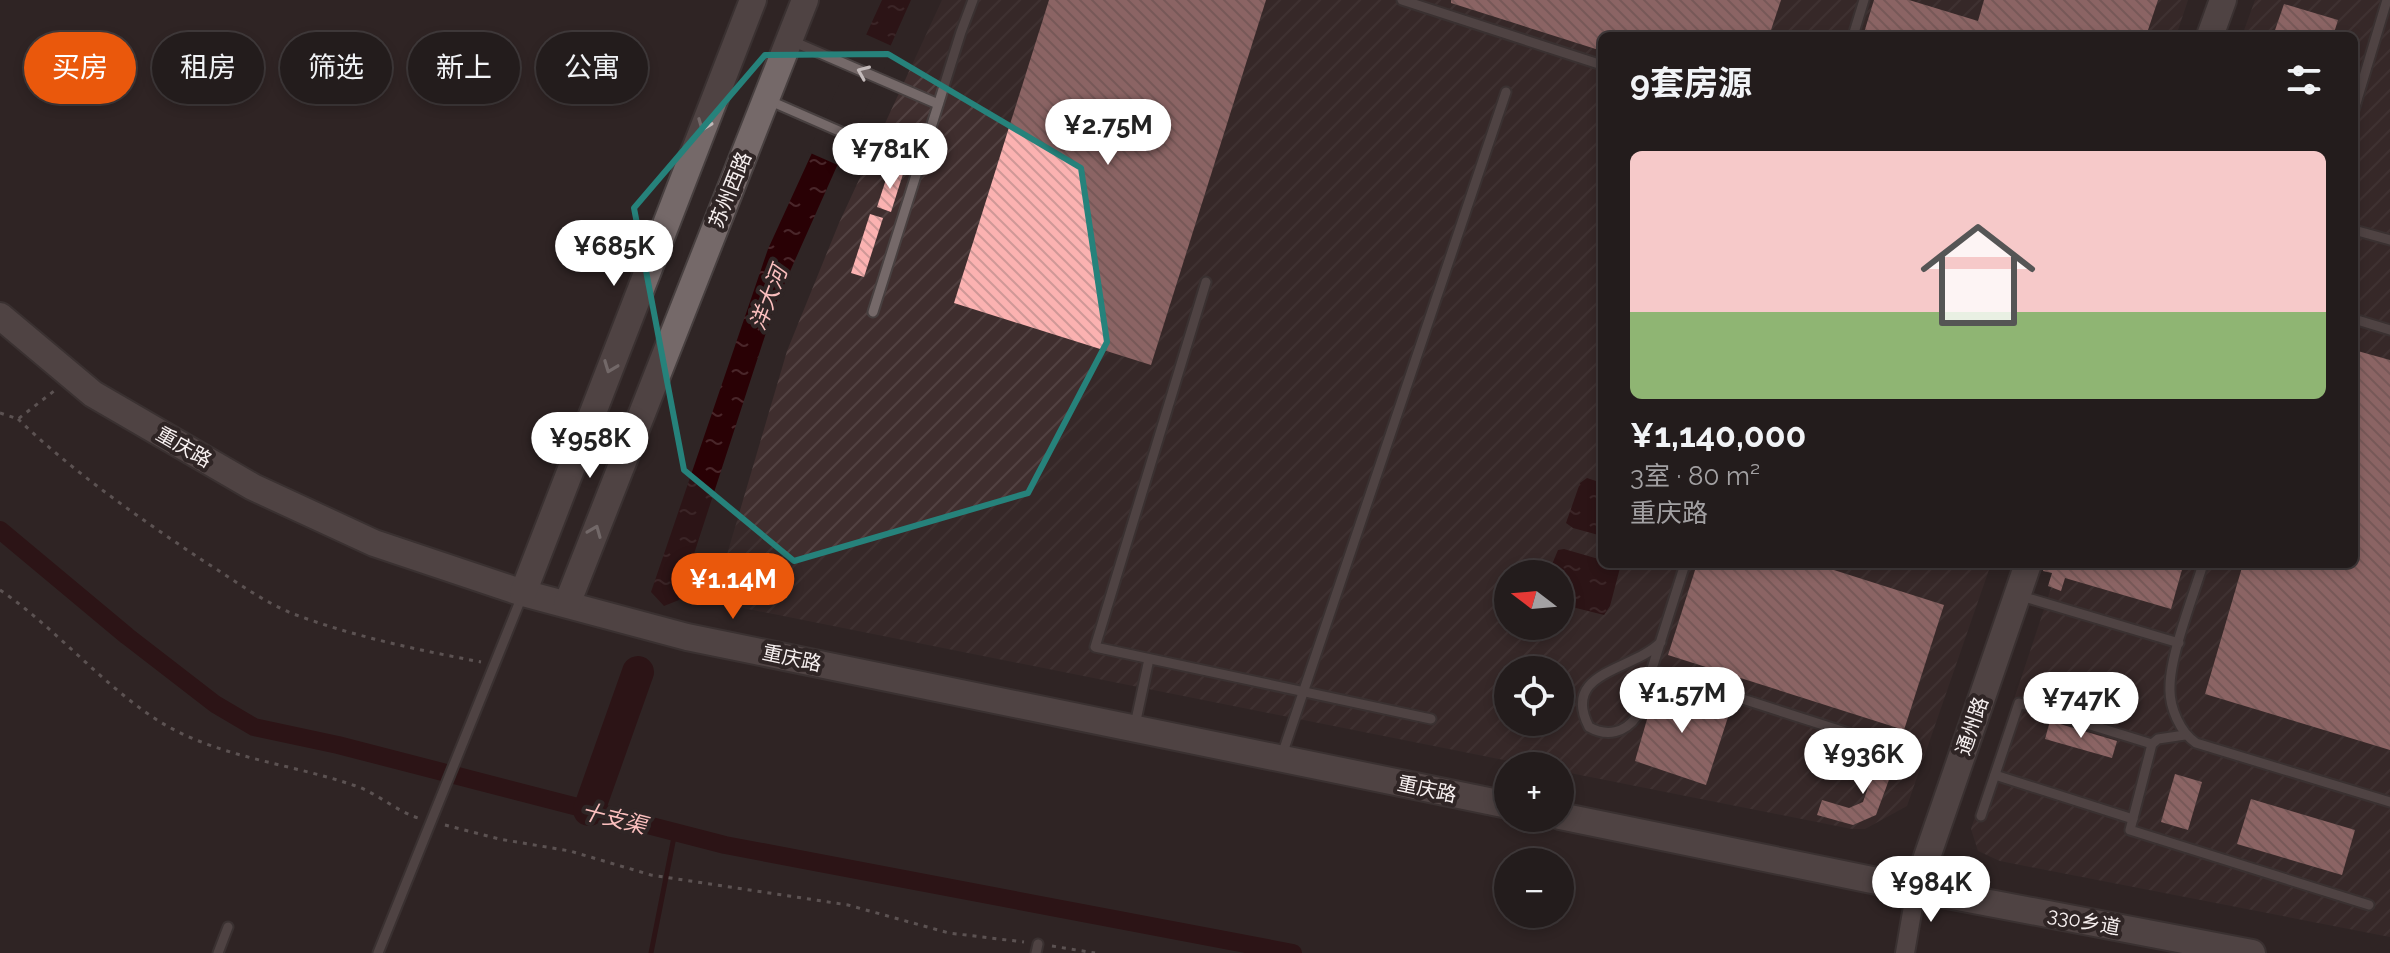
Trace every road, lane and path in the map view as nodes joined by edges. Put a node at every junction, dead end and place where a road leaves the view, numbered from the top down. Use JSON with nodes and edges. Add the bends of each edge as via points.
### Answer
{"nodes":[{"id":1,"x":753,"y":0,"type":"edge"},
{"id":2,"x":805,"y":0,"type":"edge"},
{"id":3,"x":973,"y":0,"type":"edge"},
{"id":4,"x":1402,"y":0,"type":"edge"},
{"id":5,"x":1864,"y":0,"type":"edge"},
{"id":6,"x":2223,"y":0,"type":"edge"},
{"id":7,"x":2387,"y":0,"type":"edge"},
{"id":8,"x":1854,"y":32,"type":"edge"},
{"id":9,"x":2211,"y":32,"type":"edge"},
{"id":10,"x":796,"y":43,"type":"junction"},
{"id":11,"x":1598,"y":64,"type":"edge"},
{"id":12,"x":1506,"y":92,"type":"dead end"},
{"id":13,"x":2358,"y":97,"type":"edge"},
{"id":14,"x":771,"y":101,"type":"junction"},
{"id":15,"x":938,"y":104,"type":"junction"},
{"id":16,"x":919,"y":166,"type":"junction"},
{"id":17,"x":2358,"y":231,"type":"edge"},
{"id":18,"x":2390,"y":240,"type":"edge"},
{"id":19,"x":1206,"y":282,"type":"dead end"},
{"id":20,"x":873,"y":312,"type":"dead end"},
{"id":21,"x":0,"y":316,"type":"edge"},
{"id":22,"x":2358,"y":320,"type":"edge"},
{"id":23,"x":2390,"y":330,"type":"edge"},
{"id":24,"x":73,"y":377,"type":"junction"},
{"id":25,"x":0,"y":413,"type":"edge"},
{"id":26,"x":18,"y":419,"type":"junction"},
{"id":27,"x":579,"y":448,"type":"junction"},
{"id":28,"x":621,"y":466,"type":"junction"},
{"id":29,"x":1684,"y":568,"type":"edge"},
{"id":30,"x":2027,"y":568,"type":"edge"},
{"id":31,"x":2202,"y":568,"type":"edge"},
{"id":32,"x":0,"y":590,"type":"edge"},
{"id":33,"x":523,"y":593,"type":"junction"},
{"id":34,"x":2017,"y":595,"type":"junction"},
{"id":35,"x":567,"y":604,"type":"junction"},
{"id":36,"x":1661,"y":642,"type":"junction"},
{"id":37,"x":2179,"y":643,"type":"junction"},
{"id":38,"x":1149,"y":659,"type":"junction"},
{"id":39,"x":494,"y":665,"type":"junction"},
{"id":40,"x":1652,"y":670,"type":"junction"},
{"id":41,"x":1304,"y":692,"type":"junction"},
{"id":42,"x":1431,"y":719,"type":"dead end"},
{"id":43,"x":1134,"y":729,"type":"junction"},
{"id":44,"x":2185,"y":735,"type":"junction"},
{"id":45,"x":2152,"y":744,"type":"junction"},
{"id":46,"x":1895,"y":748,"type":"dead end"},
{"id":47,"x":1281,"y":759,"type":"junction"},
{"id":48,"x":1995,"y":775,"type":"junction"},
{"id":49,"x":1494,"y":802,"type":"edge"},
{"id":50,"x":2390,"y":802,"type":"edge"},
{"id":51,"x":1981,"y":816,"type":"dead end"},
{"id":52,"x":1574,"y":819,"type":"edge"},
{"id":53,"x":2133,"y":819,"type":"junction"},
{"id":54,"x":431,"y":822,"type":"junction"},
{"id":55,"x":1916,"y":889,"type":"junction"},
{"id":56,"x":2369,"y":905,"type":"dead end"},
{"id":57,"x":228,"y":927,"type":"dead end"},
{"id":58,"x":1037,"y":949,"type":"edge"},
{"id":59,"x":218,"y":953,"type":"edge"},
{"id":60,"x":378,"y":953,"type":"edge"},
{"id":61,"x":1095,"y":953,"type":"edge"},
{"id":62,"x":1905,"y":953,"type":"edge"},
{"id":63,"x":2252,"y":953,"type":"edge"}],
"edges":[{"from":1,"to":27,"type":"street","one_way":true},
{"from":2,"to":10,"type":"street","name":"苏州西路"},
{"from":3,"to":15,"type":"lane"},
{"from":4,"to":11,"type":"lane"},
{"from":5,"to":8,"type":"lane"},
{"from":6,"to":9,"type":"street"},
{"from":7,"to":13,"type":"lane"},
{"from":10,"to":14,"type":"street","name":"苏州西路"},
{"from":15,"to":10,"type":"lane","one_way":true},
{"from":12,"to":41,"type":"lane"},
{"from":14,"to":16,"type":"lane"},
{"from":14,"to":28,"type":"street","name":"苏州西路"},
{"from":15,"to":16,"type":"lane"},
{"from":16,"to":20,"type":"lane"},
{"from":17,"to":18,"type":"lane"},
{"from":19,"to":38,"type":"lane","via":[[1095,647]]},
{"from":21,"to":24,"type":"street","name":"重庆路"},
{"from":22,"to":23,"type":"lane"},
{"from":24,"to":26,"type":"path"},
{"from":24,"to":33,"type":"street","name":"重庆路","via":[[93,394],[253,487],[374,543]]},
{"from":25,"to":26,"type":"path"},
{"from":26,"to":39,"type":"path","via":[[62,460],[172,539],[290,612],[435,654]]},
{"from":27,"to":28,"type":"street"},
{"from":27,"to":33,"type":"street"},
{"from":35,"to":28,"type":"street","name":"苏州西路","one_way":true},
{"from":29,"to":36,"type":"lane"},
{"from":30,"to":34,"type":"street","name":"通州路"},
{"from":31,"to":37,"type":"lane"},
{"from":32,"to":54,"type":"path","via":[[105,680],[184,736],[357,786],[399,811]]},
{"from":33,"to":35,"type":"street","name":"重庆路"},
{"from":33,"to":39,"type":"lane"},
{"from":34,"to":37,"type":"lane"},
{"from":34,"to":55,"type":"street","name":"通州路"},
{"from":35,"to":43,"type":"street","name":"重庆路","via":[[687,637]]},
{"from":36,"to":40,"type":"lane"},
{"from":36,"to":40,"type":"lane","via":[[1650,653],[1595,679],[1584,691],[1581,703],[1589,727],[1600,733],[1630,726]]},
{"from":37,"to":44,"type":"lane","via":[[2170,686]]},
{"from":38,"to":41,"type":"lane"},
{"from":38,"to":43,"type":"lane"},
{"from":39,"to":54,"type":"lane"},
{"from":40,"to":46,"type":"lane"},
{"from":41,"to":42,"type":"lane"},
{"from":41,"to":47,"type":"lane"},
{"from":43,"to":47,"type":"street","name":"重庆路"},
{"from":44,"to":45,"type":"lane"},
{"from":44,"to":50,"type":"lane","via":[[2196,743]]},
{"from":45,"to":48,"type":"lane","via":[[2019,703]]},
{"from":45,"to":53,"type":"lane"},
{"from":47,"to":49,"type":"street","name":"重庆路"},
{"from":48,"to":51,"type":"lane"},
{"from":48,"to":53,"type":"lane"},
{"from":52,"to":55,"type":"street"},
{"from":53,"to":56,"type":"lane","via":[[2130,830]]},
{"from":54,"to":58,"type":"path","via":[[570,851],[659,877],[848,905],[949,933]]},
{"from":54,"to":60,"type":"lane"},
{"from":55,"to":62,"type":"street"},
{"from":55,"to":63,"type":"street","name":"330乡道"},
{"from":57,"to":59,"type":"lane"},
{"from":58,"to":61,"type":"path"}]}
